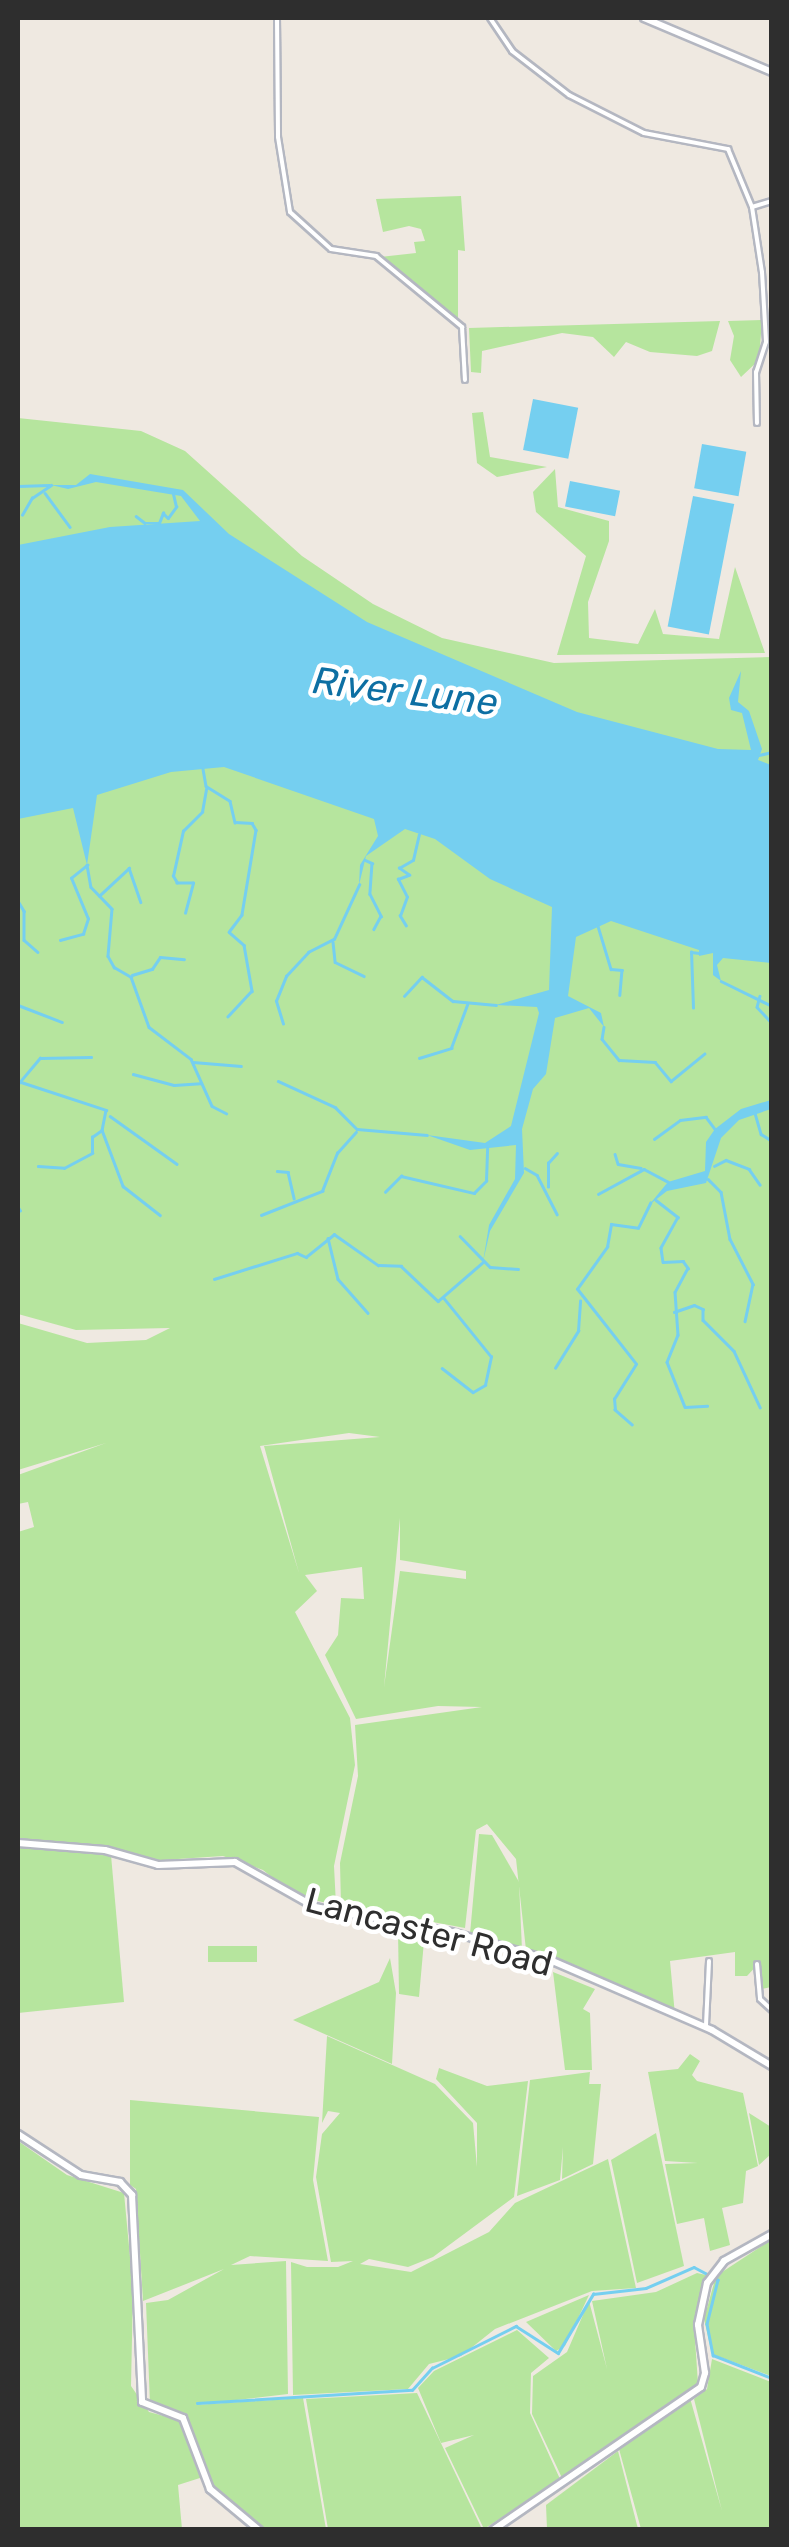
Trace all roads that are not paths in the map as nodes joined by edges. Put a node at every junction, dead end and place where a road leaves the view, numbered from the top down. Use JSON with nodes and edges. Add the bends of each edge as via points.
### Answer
{"nodes":[{"id":1,"x":277,"y":18,"type":"edge"},
{"id":2,"x":490,"y":18,"type":"edge"},
{"id":3,"x":644,"y":18,"type":"edge"},
{"id":4,"x":772,"y":72,"type":"edge"},
{"id":5,"x":772,"y":201,"type":"edge"},
{"id":6,"x":752,"y":207,"type":"junction"},
{"id":7,"x":465,"y":380,"type":"dead end"},
{"id":8,"x":756,"y":423,"type":"dead end"},
{"id":9,"x":18,"y":1844,"type":"edge"},
{"id":10,"x":709,"y":1961,"type":"dead end"},
{"id":11,"x":749,"y":1972,"type":"dead end"},
{"id":12,"x":772,"y":2010,"type":"edge"},
{"id":13,"x":706,"y":2028,"type":"junction"},
{"id":14,"x":772,"y":2066,"type":"edge"},
{"id":15,"x":18,"y":2134,"type":"edge"},
{"id":16,"x":772,"y":2234,"type":"edge"},
{"id":17,"x":259,"y":2530,"type":"edge"},
{"id":18,"x":493,"y":2530,"type":"edge"}],
"edges":[{"from":1,"to":7,"type":"street","via":[[278,137],[290,212],[330,249],[376,256],[462,328]]},
{"from":2,"to":6,"type":"street","via":[[535,73],[617,121],[657,136],[723,144]]},
{"from":3,"to":4,"type":"street"},
{"from":5,"to":6,"type":"street"},
{"from":6,"to":8,"type":"street","via":[[766,326],[756,372]]},
{"from":9,"to":13,"type":"street","name":"Lancaster Road","via":[[105,1850],[158,1865],[235,1862],[302,1902],[550,1960]]},
{"from":10,"to":13,"type":"street"},
{"from":11,"to":12,"type":"street","via":[[758,1968],[760,1999]]},
{"from":13,"to":14,"type":"street","name":"Lancaster Road"},
{"from":15,"to":17,"type":"street","via":[[81,2175],[120,2182],[132,2196],[142,2402],[183,2418],[210,2488]]},
{"from":16,"to":18,"type":"street","via":[[713,2274],[698,2325],[706,2373],[700,2387]]}]}
